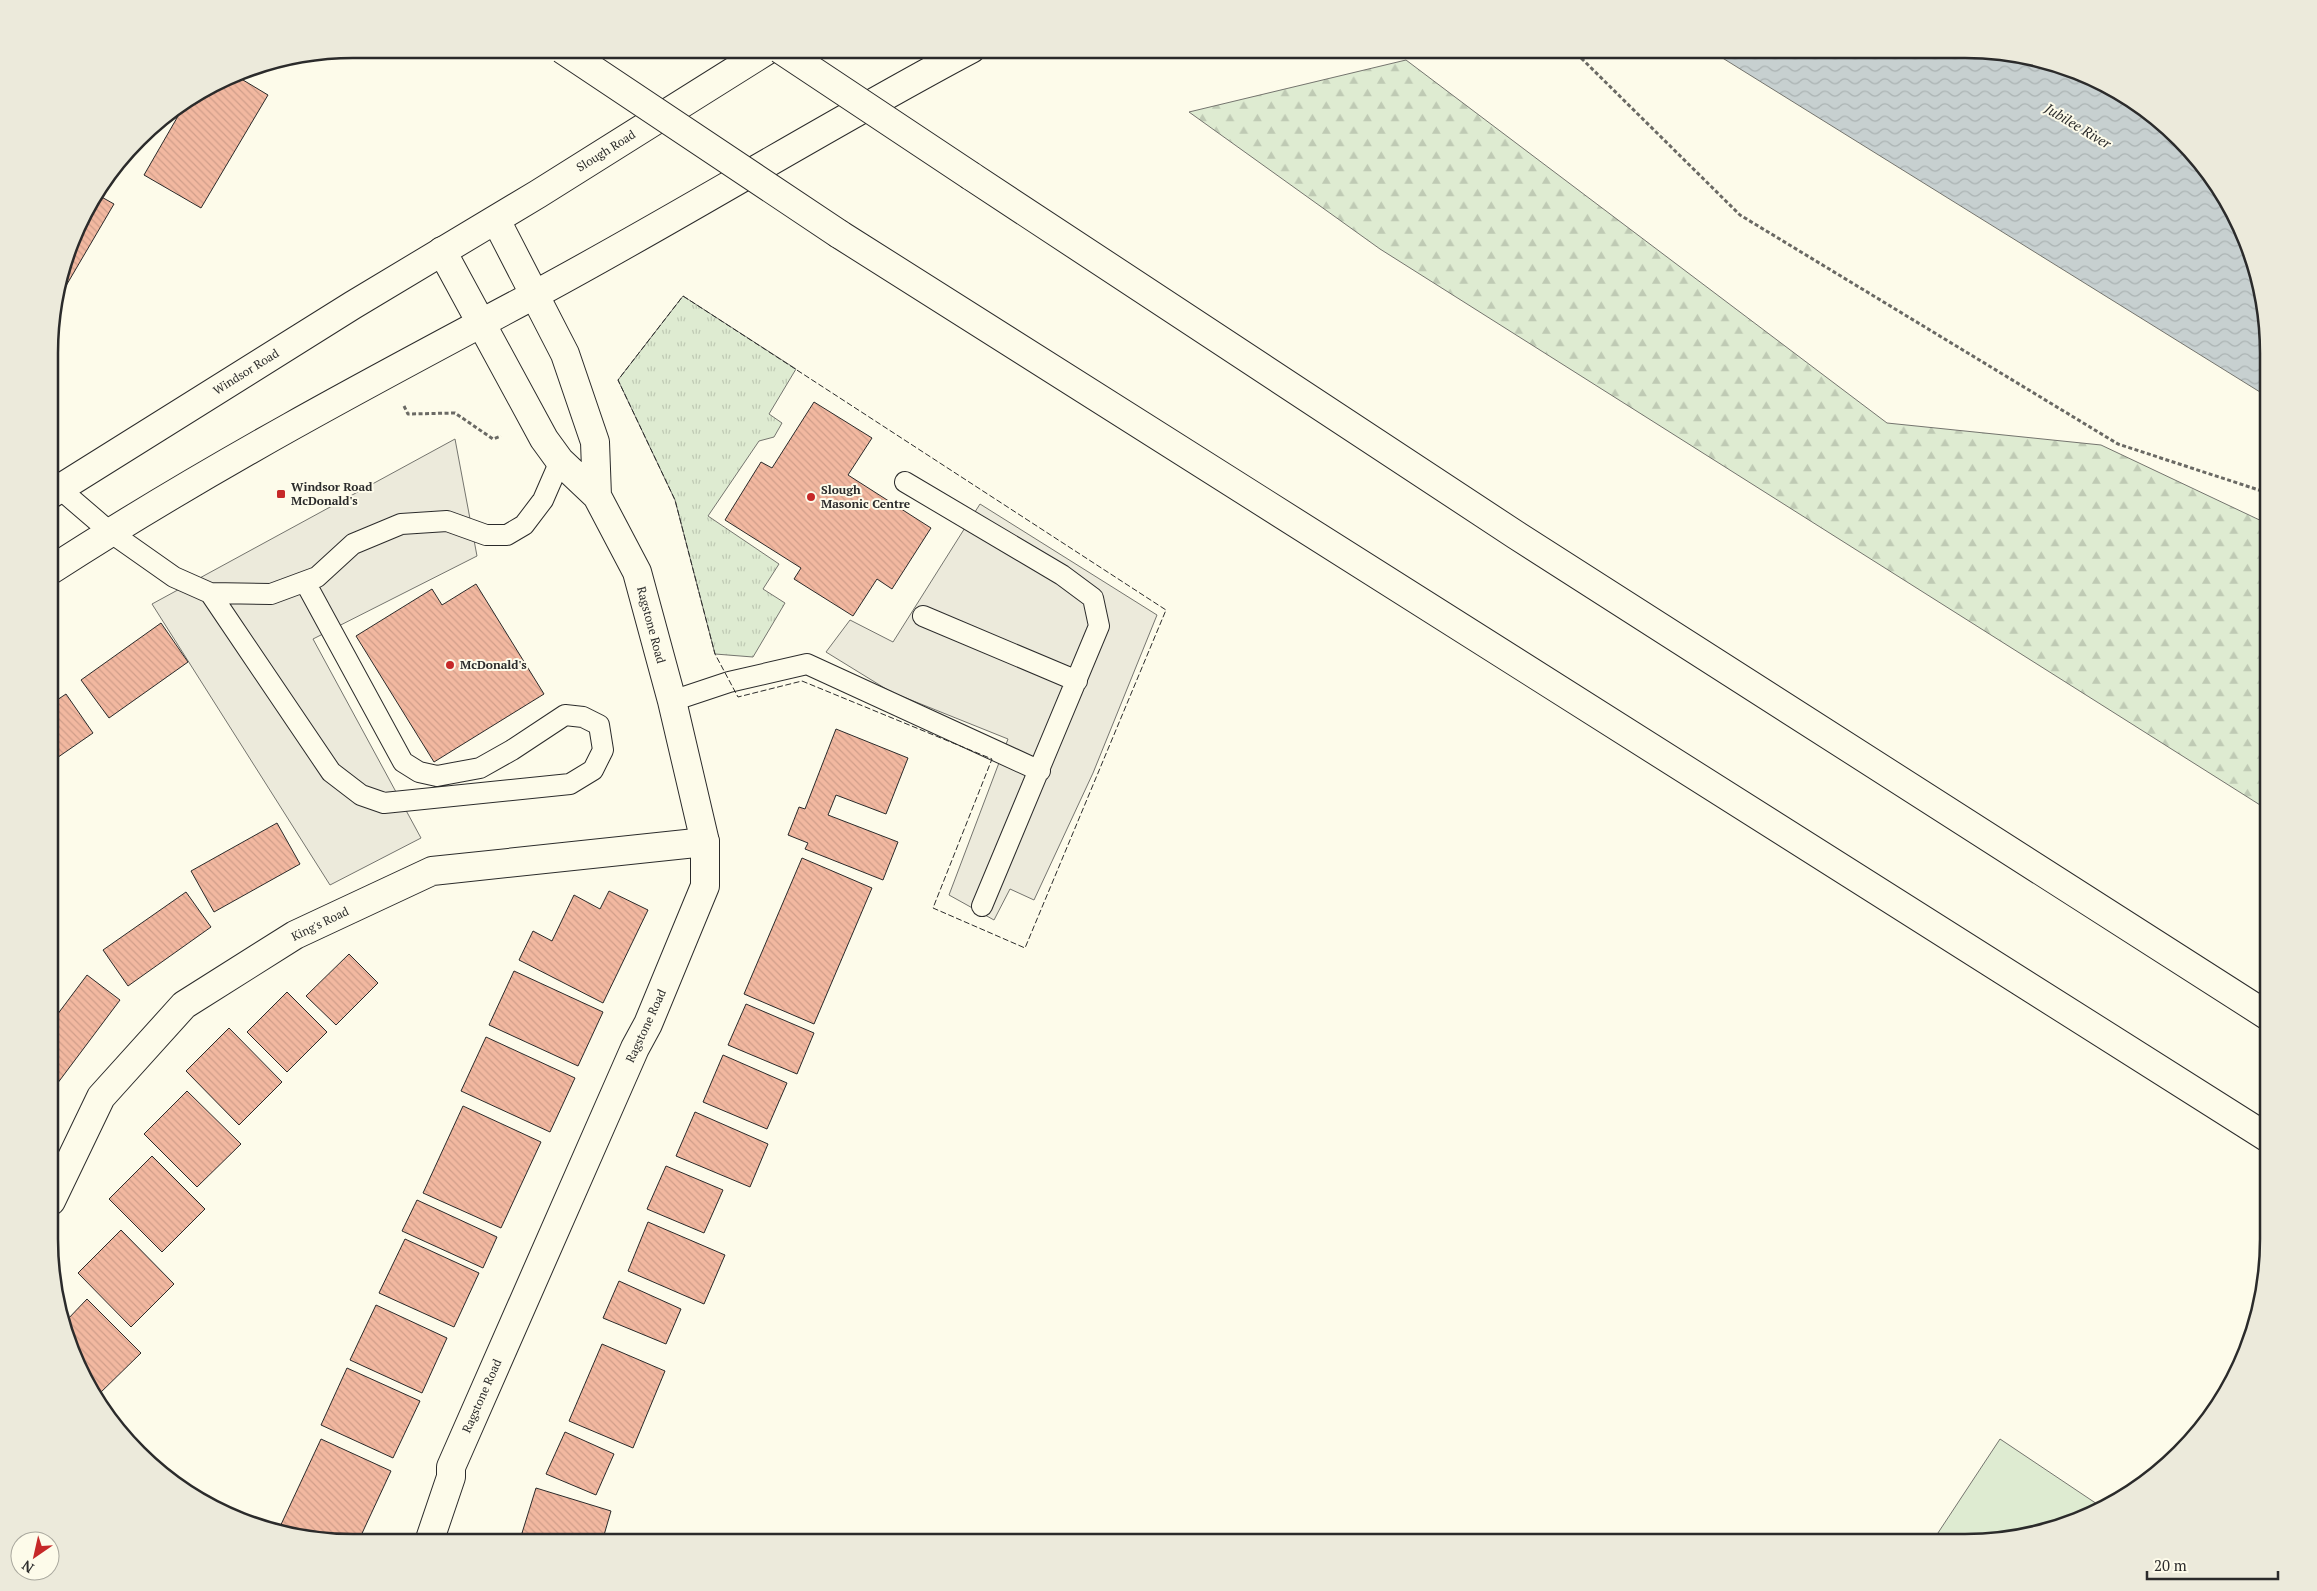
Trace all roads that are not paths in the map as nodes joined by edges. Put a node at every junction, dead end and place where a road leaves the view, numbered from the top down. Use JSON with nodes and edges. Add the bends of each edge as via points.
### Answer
{"nodes":[{"id":1,"x":574,"y":57,"type":"edge"},
{"id":2,"x":756,"y":57,"type":"edge"},
{"id":3,"x":792,"y":57,"type":"edge"},
{"id":4,"x":957,"y":57,"type":"edge"},
{"id":5,"x":496,"y":220,"type":"junction"},
{"id":6,"x":442,"y":252,"type":"junction"},
{"id":7,"x":535,"y":294,"type":"junction"},
{"id":8,"x":480,"y":322,"type":"junction"},
{"id":9,"x":560,"y":461,"type":"junction"},
{"id":10,"x":905,"y":482,"type":"dead end"},
{"id":11,"x":57,"y":491,"type":"edge"},
{"id":12,"x":57,"y":493,"type":"edge"},
{"id":13,"x":597,"y":496,"type":"junction"},
{"id":14,"x":110,"y":532,"type":"junction"},
{"id":15,"x":57,"y":566,"type":"edge"},
{"id":16,"x":305,"y":582,"type":"junction"},
{"id":17,"x":210,"y":593,"type":"junction"},
{"id":18,"x":923,"y":616,"type":"dead end"},
{"id":19,"x":1076,"y":681,"type":"junction"},
{"id":20,"x":672,"y":702,"type":"junction"},
{"id":21,"x":1040,"y":771,"type":"junction"},
{"id":22,"x":705,"y":842,"type":"junction"},
{"id":23,"x":982,"y":906,"type":"dead end"},
{"id":24,"x":2260,"y":1011,"type":"edge"},
{"id":25,"x":2260,"y":1133,"type":"edge"},
{"id":26,"x":57,"y":1189,"type":"edge"},
{"id":27,"x":431,"y":1534,"type":"edge"}],
"edges":[{"from":1,"to":25,"type":"main road","bridge":true,"via":[[839,234]]},
{"from":2,"to":5,"type":"main road","name":"Slough Road"},
{"from":3,"to":24,"type":"main road","bridge":true,"via":[[1508,530]]},
{"from":4,"to":7,"type":"main road"},
{"from":5,"to":6,"type":"main road","name":"Slough Road"},
{"from":5,"to":7,"type":"main road","name":"Ragstone Road"},
{"from":6,"to":8,"type":"main road","name":"Ragstone Road"},
{"from":6,"to":11,"type":"main road","name":"Windsor Road"},
{"from":7,"to":8,"type":"main road"},
{"from":7,"to":13,"type":"main road","name":"Ragstone Road","via":[[565,354],[595,442]]},
{"from":8,"to":9,"type":"main road","name":"Ragstone Road","via":[[544,439]]},
{"from":8,"to":14,"type":"main road"},
{"from":9,"to":13,"type":"main road","name":"Ragstone Road"},
{"from":9,"to":16,"type":"lane","via":[[543,500],[524,526],[507,535],[486,536],[447,521],[401,524],[353,544],[317,577]]},
{"from":10,"to":19,"type":"lane","via":[[1093,598],[1099,626]]},
{"from":12,"to":14,"type":"lane"},
{"from":13,"to":20,"type":"main road","name":"Ragstone Road","via":[[637,572]]},
{"from":14,"to":15,"type":"main road"},
{"from":14,"to":17,"type":"lane","via":[[174,577]]},
{"from":16,"to":17,"type":"lane","via":[[271,594]]},
{"from":16,"to":17,"type":"lane","via":[[404,762],[419,772],[438,776],[480,768],[565,715],[583,716],[599,725],[603,750],[593,770],[570,784],[384,803],[361,795],[331,772]]},
{"from":18,"to":19,"type":"lane"},
{"from":19,"to":21,"type":"lane"},
{"from":20,"to":21,"type":"lane","via":[[729,682],[807,664]]},
{"from":20,"to":22,"type":"main road","name":"Ragstone Road"},
{"from":21,"to":23,"type":"lane"},
{"from":22,"to":26,"type":"main road","name":"King's Road","via":[[432,871],[295,935],[184,1005],[101,1097]]},
{"from":22,"to":27,"type":"main road","name":"Ragstone Road","via":[[705,886],[660,997],[451,1467],[451,1477]]}]}
